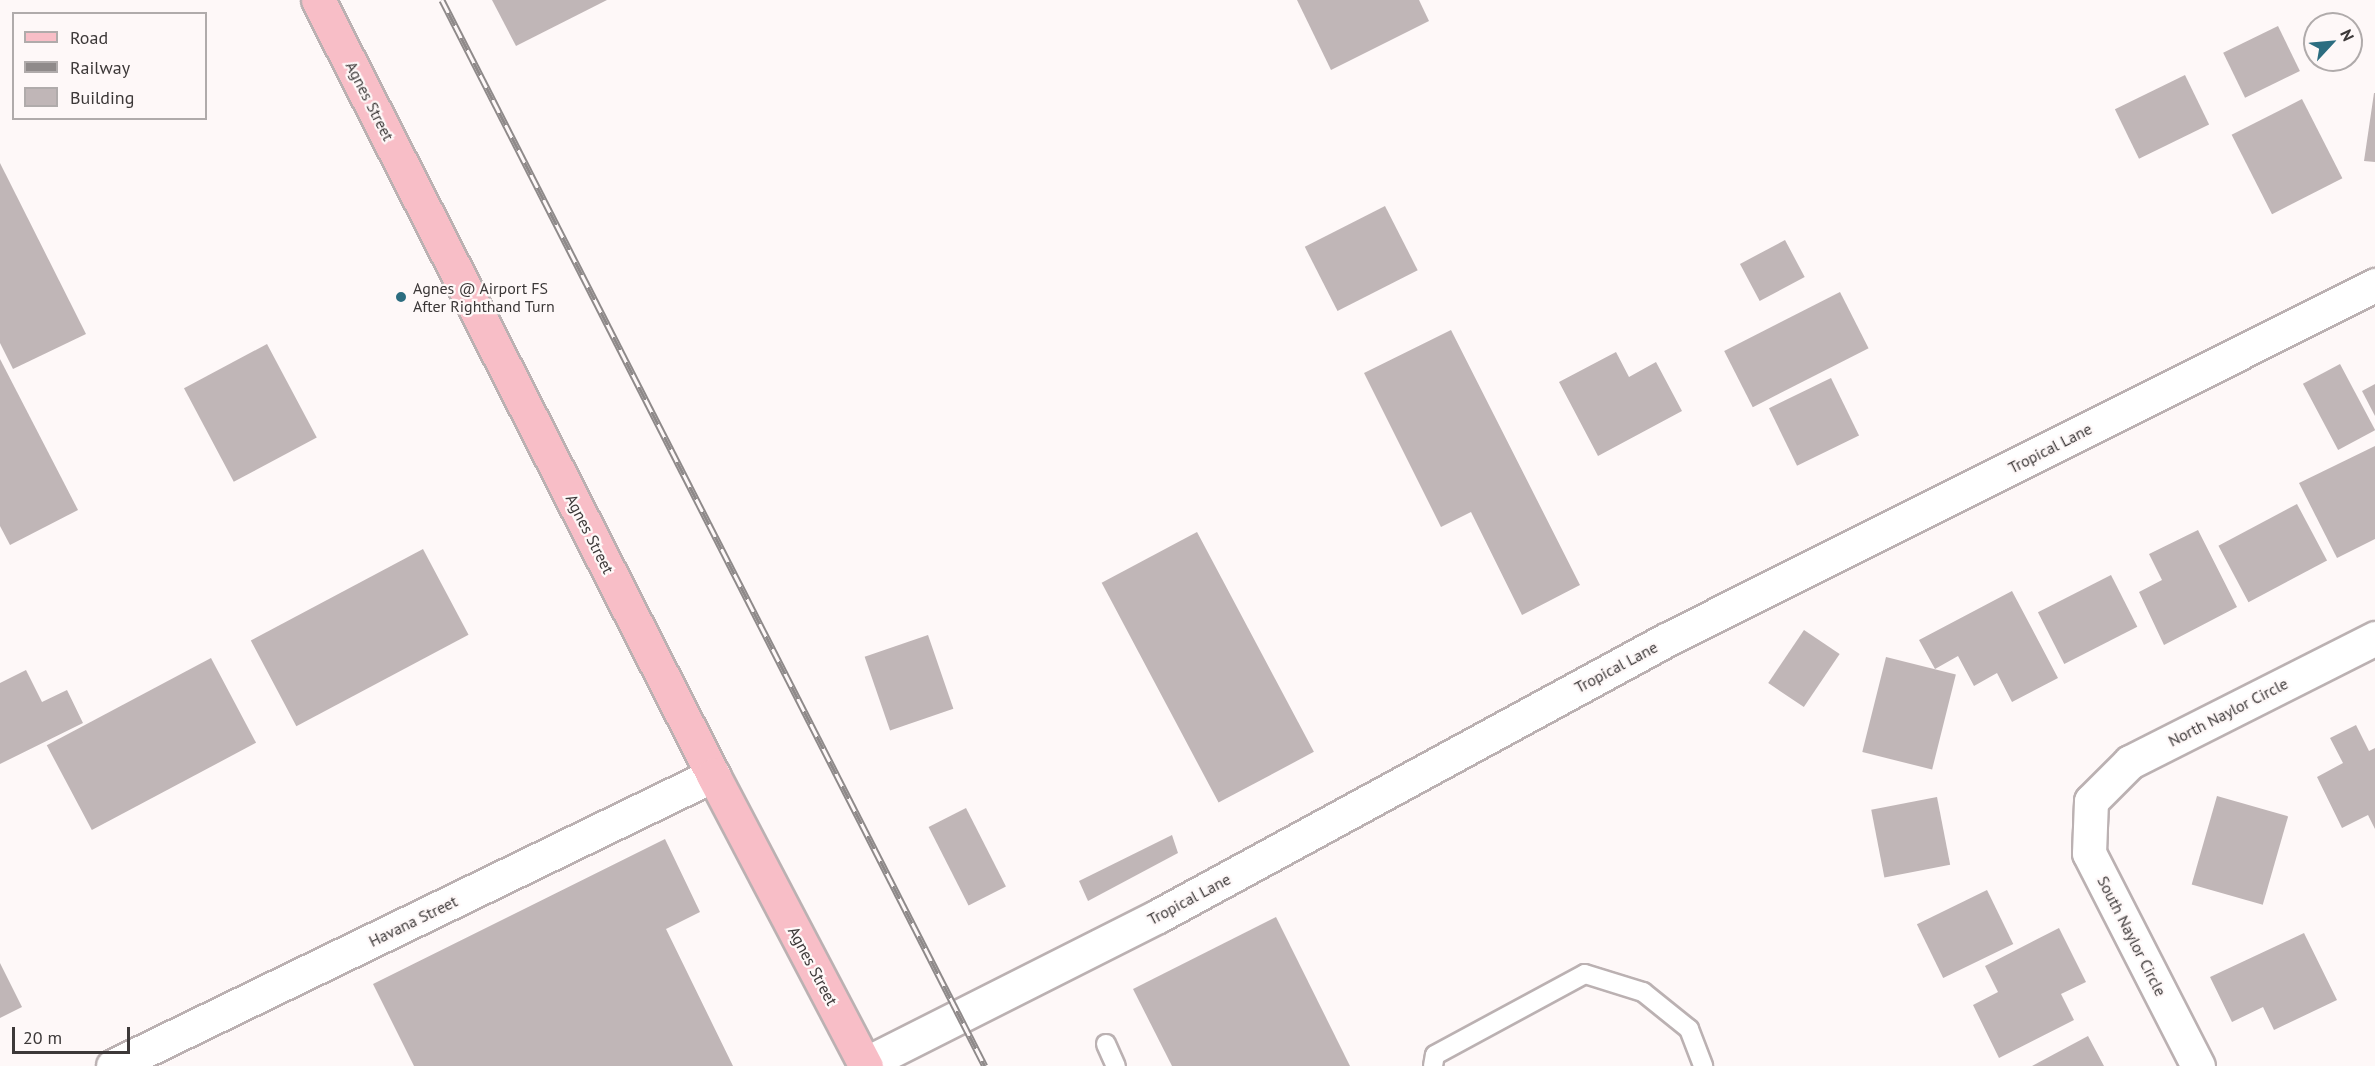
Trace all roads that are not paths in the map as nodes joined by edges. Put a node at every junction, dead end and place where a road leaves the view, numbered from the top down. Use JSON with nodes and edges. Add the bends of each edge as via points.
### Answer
{"nodes":[{"id":1,"x":318,"y":0,"type":"edge"},
{"id":2,"x":2375,"y":285,"type":"edge"},
{"id":3,"x":2375,"y":638,"type":"edge"},
{"id":4,"x":713,"y":775,"type":"junction"},
{"id":5,"x":2091,"y":801,"type":"joint"},
{"id":6,"x":1106,"y":1044,"type":"dead end"},
{"id":7,"x":865,"y":1065,"type":"edge"},
{"id":8,"x":113,"y":1066,"type":"edge"},
{"id":9,"x":1116,"y":1066,"type":"edge"},
{"id":10,"x":1433,"y":1066,"type":"edge"},
{"id":11,"x":1703,"y":1066,"type":"edge"},
{"id":12,"x":2198,"y":1066,"type":"edge"}],
"edges":[{"from":1,"to":4,"type":"main road","name":"Agnes Street"},
{"from":2,"to":7,"type":"street","name":"Tropical Lane","via":[[1666,640],[1158,916]]},
{"from":3,"to":5,"type":"street","name":"North Naylor Circle","via":[[2130,762]]},
{"from":4,"to":7,"type":"main road","name":"Agnes Street"},
{"from":4,"to":8,"type":"street","name":"Havana Street"},
{"from":5,"to":12,"type":"street","name":"South Naylor Circle","via":[[2089,853]]},
{"from":6,"to":9,"type":"lane"},
{"from":10,"to":11,"type":"lane","via":[[1435,1055],[1585,975],[1644,992],[1689,1029]]}]}
